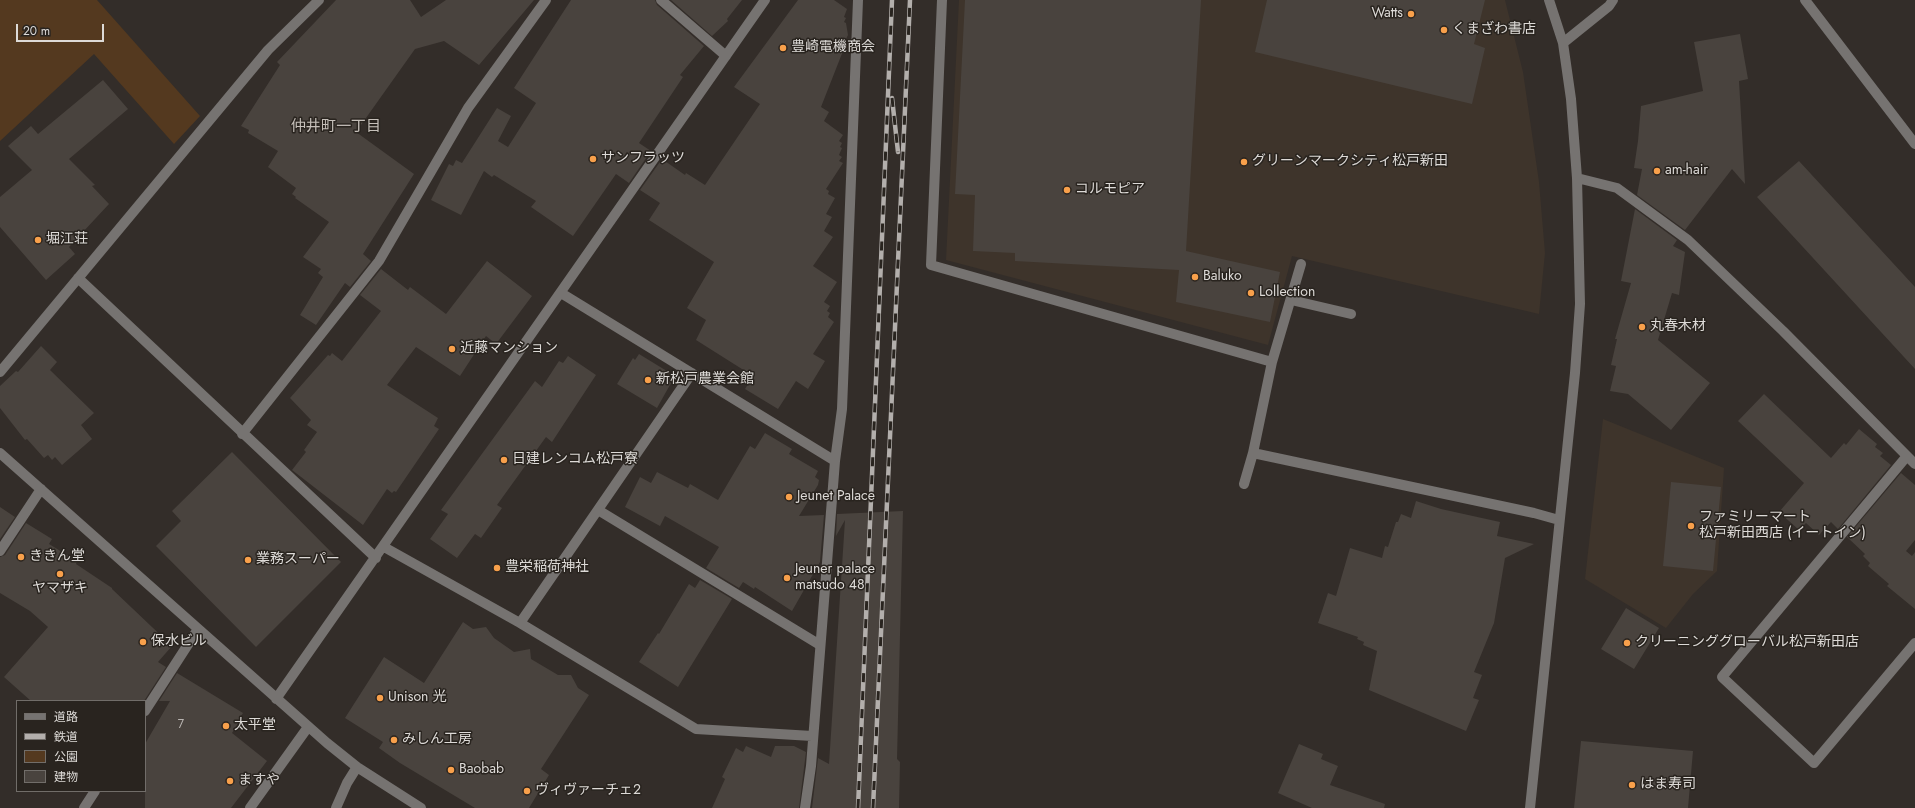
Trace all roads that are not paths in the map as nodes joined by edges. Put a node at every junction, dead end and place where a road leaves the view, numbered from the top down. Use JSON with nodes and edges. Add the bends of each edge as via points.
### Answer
{"nodes":[{"id":1,"x":319,"y":0,"type":"edge"},
{"id":2,"x":546,"y":0,"type":"edge"},
{"id":3,"x":661,"y":0,"type":"edge"},
{"id":4,"x":765,"y":0,"type":"edge"},
{"id":5,"x":858,"y":0,"type":"edge"},
{"id":6,"x":942,"y":0,"type":"edge"},
{"id":7,"x":1549,"y":0,"type":"edge"},
{"id":8,"x":1613,"y":0,"type":"edge"},
{"id":9,"x":1805,"y":0,"type":"edge"},
{"id":10,"x":1563,"y":43,"type":"junction"},
{"id":11,"x":726,"y":56,"type":"junction"},
{"id":12,"x":1915,"y":144,"type":"edge"},
{"id":13,"x":1577,"y":178,"type":"junction"},
{"id":14,"x":1301,"y":264,"type":"dead end"},
{"id":15,"x":78,"y":278,"type":"junction"},
{"id":16,"x":561,"y":293,"type":"junction"},
{"id":17,"x":1291,"y":300,"type":"junction"},
{"id":18,"x":1351,"y":314,"type":"dead end"},
{"id":19,"x":1272,"y":362,"type":"junction"},
{"id":20,"x":0,"y":372,"type":"edge"},
{"id":21,"x":692,"y":373,"type":"junction"},
{"id":22,"x":242,"y":434,"type":"junction"},
{"id":23,"x":0,"y":453,"type":"edge"},
{"id":24,"x":1253,"y":453,"type":"junction"},
{"id":25,"x":1907,"y":456,"type":"junction"},
{"id":26,"x":834,"y":462,"type":"junction"},
{"id":27,"x":1915,"y":464,"type":"edge"},
{"id":28,"x":1244,"y":484,"type":"dead end"},
{"id":29,"x":41,"y":489,"type":"junction"},
{"id":30,"x":598,"y":510,"type":"junction"},
{"id":31,"x":1559,"y":520,"type":"junction"},
{"id":32,"x":384,"y":547,"type":"junction"},
{"id":33,"x":0,"y":551,"type":"edge"},
{"id":34,"x":376,"y":558,"type":"junction"},
{"id":35,"x":520,"y":623,"type":"junction"},
{"id":36,"x":198,"y":629,"type":"junction"},
{"id":37,"x":1915,"y":643,"type":"edge"},
{"id":38,"x":820,"y":645,"type":"junction"},
{"id":39,"x":276,"y":699,"type":"junction"},
{"id":40,"x":146,"y":710,"type":"edge"},
{"id":41,"x":308,"y":727,"type":"junction"},
{"id":42,"x":812,"y":736,"type":"junction"},
{"id":43,"x":357,"y":767,"type":"junction"},
{"id":44,"x":94,"y":792,"type":"edge"},
{"id":45,"x":84,"y":808,"type":"edge"},
{"id":46,"x":250,"y":808,"type":"edge"},
{"id":47,"x":336,"y":808,"type":"edge"},
{"id":48,"x":421,"y":808,"type":"edge"},
{"id":49,"x":805,"y":808,"type":"edge"},
{"id":50,"x":1530,"y":808,"type":"edge"}],
"edges":[{"from":1,"to":15,"type":"street","via":[[268,50]]},
{"from":2,"to":22,"type":"street","via":[[468,108],[378,261]]},
{"from":3,"to":11,"type":"street"},
{"from":4,"to":11,"type":"street"},
{"from":5,"to":26,"type":"street","via":[[842,409]]},
{"from":6,"to":19,"type":"street","via":[[930,265]]},
{"from":7,"to":10,"type":"street"},
{"from":8,"to":10,"type":"street"},
{"from":9,"to":12,"type":"street"},
{"from":10,"to":13,"type":"street","via":[[1571,98]]},
{"from":11,"to":16,"type":"street"},
{"from":13,"to":25,"type":"street","via":[[1617,188],[1688,240]]},
{"from":13,"to":31,"type":"street","via":[[1580,304]]},
{"from":14,"to":17,"type":"street"},
{"from":15,"to":20,"type":"street"},
{"from":15,"to":22,"type":"street"},
{"from":16,"to":21,"type":"street"},
{"from":16,"to":32,"type":"street"},
{"from":17,"to":18,"type":"street"},
{"from":17,"to":19,"type":"street"},
{"from":19,"to":24,"type":"street"},
{"from":21,"to":26,"type":"street"},
{"from":21,"to":30,"type":"street"},
{"from":22,"to":34,"type":"street"},
{"from":23,"to":29,"type":"street"},
{"from":24,"to":28,"type":"street"},
{"from":24,"to":31,"type":"street"},
{"from":25,"to":27,"type":"street"},
{"from":25,"to":37,"type":"street","via":[[1722,677],[1814,763]]},
{"from":26,"to":38,"type":"street"},
{"from":29,"to":33,"type":"street"},
{"from":29,"to":36,"type":"street"},
{"from":30,"to":35,"type":"street"},
{"from":30,"to":38,"type":"street"},
{"from":31,"to":50,"type":"street"},
{"from":32,"to":34,"type":"street"},
{"from":32,"to":35,"type":"street"},
{"from":34,"to":39,"type":"street"},
{"from":35,"to":42,"type":"street","via":[[696,729]]},
{"from":36,"to":39,"type":"street"},
{"from":36,"to":40,"type":"street"},
{"from":38,"to":42,"type":"street"},
{"from":39,"to":41,"type":"street"},
{"from":41,"to":43,"type":"street"},
{"from":41,"to":46,"type":"street"},
{"from":42,"to":49,"type":"street"},
{"from":43,"to":47,"type":"street"},
{"from":43,"to":48,"type":"street"},
{"from":44,"to":45,"type":"street"}]}
